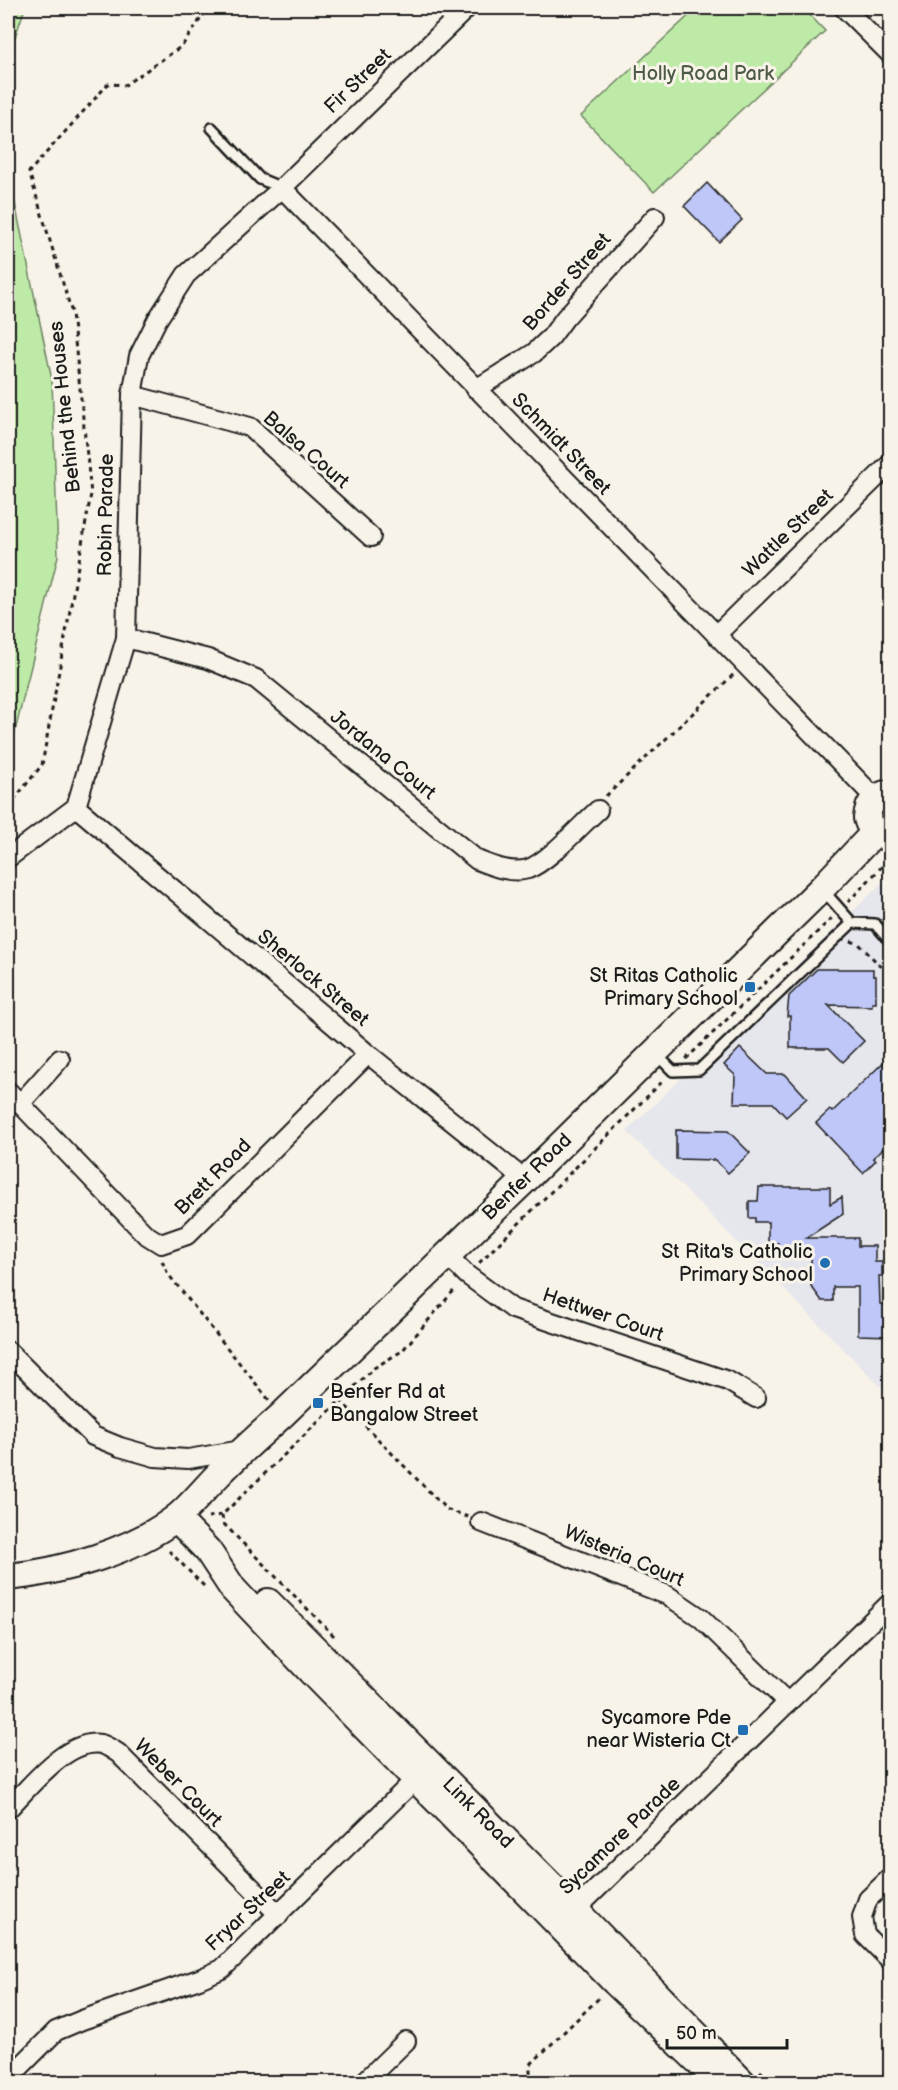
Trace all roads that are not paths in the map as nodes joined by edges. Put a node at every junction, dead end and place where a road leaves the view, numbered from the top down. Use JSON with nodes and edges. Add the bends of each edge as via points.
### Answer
{"nodes":[{"id":1,"x":467,"y":8,"type":"edge"},
{"id":2,"x":844,"y":8,"type":"edge"},
{"id":3,"x":891,"y":54,"type":"edge"},
{"id":4,"x":212,"y":128,"type":"dead end"},
{"id":5,"x":282,"y":188,"type":"junction"},
{"id":6,"x":655,"y":217,"type":"dead end"},
{"id":7,"x":476,"y":389,"type":"junction"},
{"id":8,"x":132,"y":395,"type":"junction"},
{"id":9,"x":891,"y":464,"type":"edge"},
{"id":10,"x":371,"y":537,"type":"dead end"},
{"id":11,"x":717,"y":634,"type":"junction"},
{"id":12,"x":126,"y":638,"type":"junction"},
{"id":13,"x":883,"y":796,"type":"edge"},
{"id":14,"x":76,"y":807,"type":"junction"},
{"id":15,"x":598,"y":810,"type":"road end"},
{"id":16,"x":883,"y":835,"type":"edge"},
{"id":17,"x":8,"y":858,"type":"edge"},
{"id":18,"x":821,"y":889,"type":"junction"},
{"id":19,"x":852,"y":923,"type":"junction"},
{"id":20,"x":891,"y":941,"type":"edge"},
{"id":21,"x":654,"y":1053,"type":"junction"},
{"id":22,"x":368,"y":1054,"type":"junction"},
{"id":23,"x":60,"y":1059,"type":"dead end"},
{"id":24,"x":14,"y":1097,"type":"edge"},
{"id":25,"x":525,"y":1180,"type":"junction"},
{"id":26,"x":447,"y":1255,"type":"junction"},
{"id":27,"x":8,"y":1351,"type":"edge"},
{"id":28,"x":756,"y":1398,"type":"dead end"},
{"id":29,"x":242,"y":1449,"type":"junction"},
{"id":30,"x":176,"y":1518,"type":"junction"},
{"id":31,"x":481,"y":1522,"type":"road end"},
{"id":32,"x":8,"y":1577,"type":"edge"},
{"id":33,"x":891,"y":1603,"type":"edge"},
{"id":34,"x":788,"y":1703,"type":"junction"},
{"id":35,"x":423,"y":1772,"type":"junction"},
{"id":36,"x":8,"y":1809,"type":"edge"},
{"id":37,"x":891,"y":1878,"type":"edge"},
{"id":38,"x":279,"y":1915,"type":"junction"},
{"id":39,"x":568,"y":1918,"type":"junction"},
{"id":40,"x":891,"y":1960,"type":"edge"},
{"id":41,"x":406,"y":2041,"type":"dead end"},
{"id":42,"x":13,"y":2079,"type":"edge"},
{"id":43,"x":364,"y":2082,"type":"edge"},
{"id":44,"x":720,"y":2082,"type":"edge"},
{"id":45,"x":742,"y":2082,"type":"edge"}],
"edges":[{"from":1,"to":5,"type":"street","name":"Fir Street"},
{"from":2,"to":3,"type":"street"},
{"from":4,"to":5,"type":"lane","name":"Schmidt Street","via":[[260,179]]},
{"from":5,"to":7,"type":"street","name":"Schmidt Street"},
{"from":5,"to":8,"type":"street","name":"Robin Parade","via":[[186,275],[139,356]]},
{"from":6,"to":7,"type":"street","name":"Border Street","via":[[551,337],[534,353]]},
{"from":7,"to":11,"type":"street","name":"Schmidt Street"},
{"from":8,"to":10,"type":"street","name":"Balsa Court","via":[[250,427]]},
{"from":8,"to":12,"type":"street","name":"Robin Parade"},
{"from":9,"to":11,"type":"street","name":"Wattle Street"},
{"from":11,"to":13,"type":"street","name":"Schmidt Street"},
{"from":12,"to":14,"type":"street","name":"Robin Parade"},
{"from":12,"to":15,"type":"street","name":"Jordana Court","via":[[208,659],[256,679],[477,861],[501,869],[528,869],[546,858]]},
{"from":13,"to":16,"type":"street","name":"Benfer Road","via":[[868,807],[867,818]]},
{"from":14,"to":17,"type":"street"},
{"from":14,"to":22,"type":"street","name":"Sherlock Street"},
{"from":16,"to":18,"type":"street","name":"Benfer Road"},
{"from":18,"to":19,"type":"lane"},
{"from":18,"to":21,"type":"street","name":"Benfer Road"},
{"from":19,"to":20,"type":"lane","via":[[875,924]]},
{"from":19,"to":21,"type":"lane","via":[[699,1070],[673,1071]]},
{"from":21,"to":25,"type":"street","name":"Benfer Road"},
{"from":22,"to":24,"type":"street","name":"Brett Road","via":[[187,1235],[161,1244],[145,1234]]},
{"from":22,"to":25,"type":"street","name":"Sherlock Street"},
{"from":23,"to":24,"type":"street"},
{"from":25,"to":26,"type":"street","name":"Benfer Road"},
{"from":26,"to":28,"type":"street","name":"Hettwer Court","via":[[513,1309],[728,1381]]},
{"from":26,"to":29,"type":"street","name":"Benfer Road"},
{"from":27,"to":29,"type":"street","via":[[93,1436],[155,1457],[189,1459]]},
{"from":29,"to":30,"type":"street","name":"Benfer Road"},
{"from":30,"to":32,"type":"street","via":[[133,1543],[82,1562]]},
{"from":30,"to":35,"type":"street","name":"Link Road","via":[[208,1551],[241,1597],[319,1680]]},
{"from":31,"to":34,"type":"street","name":"Wisteria Court","via":[[667,1595],[701,1618]]},
{"from":33,"to":34,"type":"street","name":"Sycamore Parade"},
{"from":34,"to":39,"type":"street","name":"Sycamore Parade"},
{"from":35,"to":38,"type":"street","name":"Fryar Street"},
{"from":35,"to":39,"type":"street","name":"Link Road"},
{"from":36,"to":38,"type":"street","name":"Weber Court","via":[[62,1756],[79,1747],[100,1744],[118,1753]]},
{"from":37,"to":40,"type":"street","via":[[868,1899],[862,1917],[865,1935]]},
{"from":38,"to":42,"type":"street","name":"Fryar Street","via":[[222,1969],[56,2031]]},
{"from":39,"to":44,"type":"street","name":"Link Road","via":[[615,1982]]},
{"from":39,"to":45,"type":"street","name":"Link Road"},
{"from":41,"to":43,"type":"street"}]}
